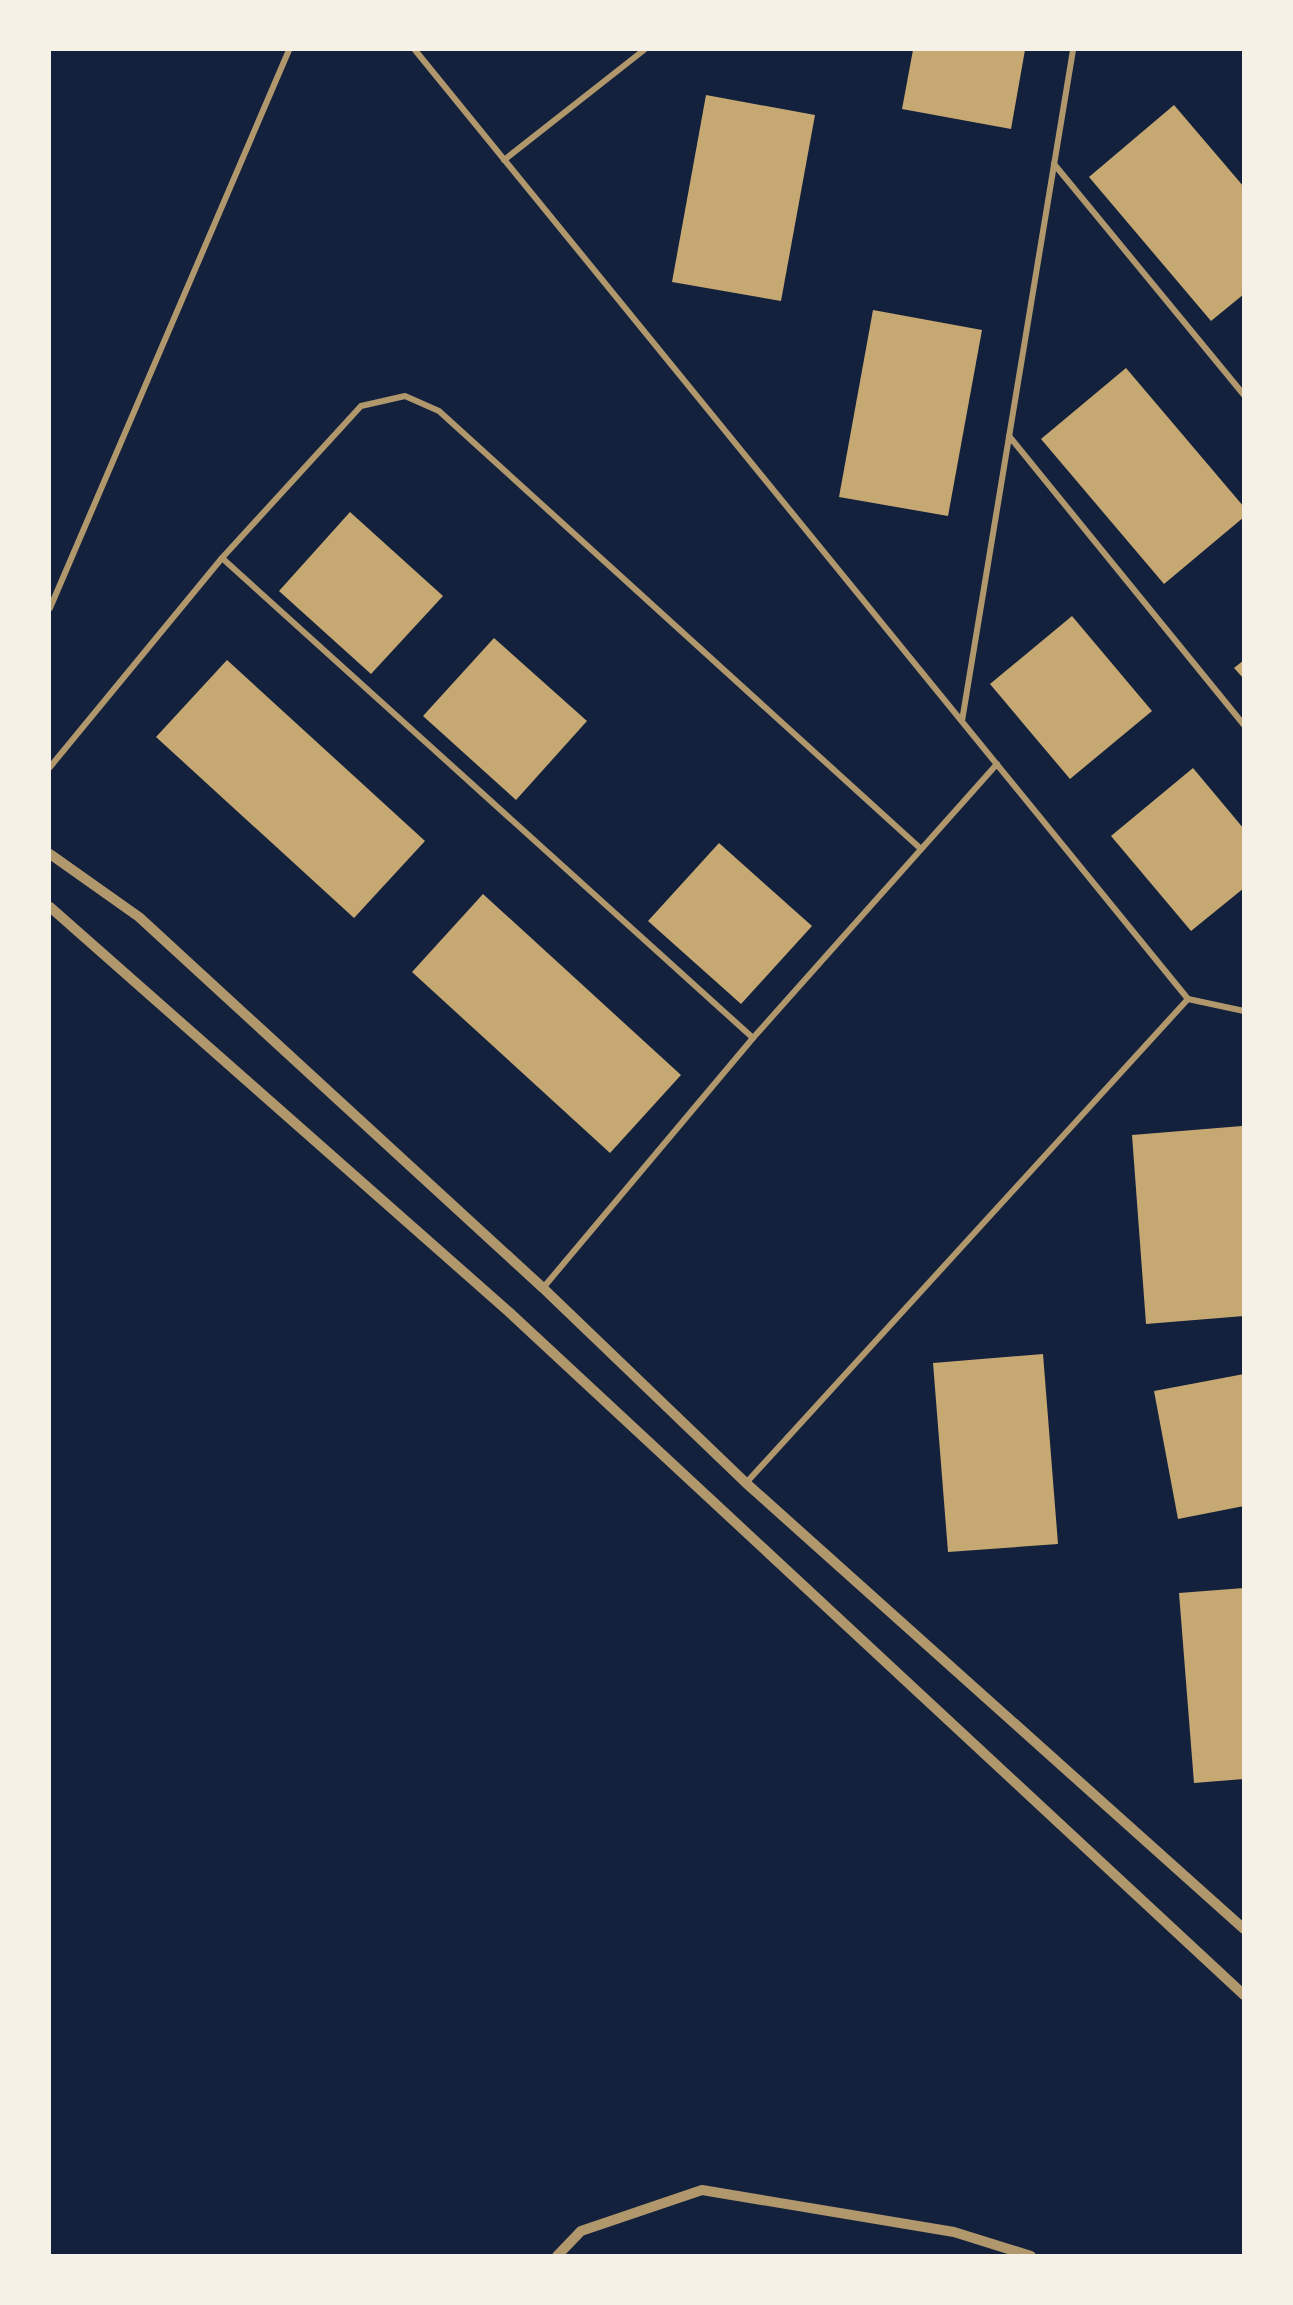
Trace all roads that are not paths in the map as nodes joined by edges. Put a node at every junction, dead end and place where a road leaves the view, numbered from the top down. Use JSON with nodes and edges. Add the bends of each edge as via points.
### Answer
{"nodes":[{"id":1,"x":289,"y":50,"type":"edge"},
{"id":2,"x":415,"y":50,"type":"edge"},
{"id":3,"x":644,"y":50,"type":"edge"},
{"id":4,"x":1073,"y":50,"type":"edge"},
{"id":5,"x":504,"y":160,"type":"junction"},
{"id":6,"x":1054,"y":165,"type":"junction"},
{"id":7,"x":1244,"y":395,"type":"edge"},
{"id":8,"x":1009,"y":436,"type":"junction"},
{"id":9,"x":222,"y":558,"type":"junction"},
{"id":10,"x":50,"y":608,"type":"edge"},
{"id":11,"x":962,"y":721,"type":"junction"},
{"id":12,"x":1244,"y":725,"type":"edge"},
{"id":13,"x":997,"y":764,"type":"junction"},
{"id":14,"x":50,"y":767,"type":"edge"},
{"id":15,"x":921,"y":849,"type":"junction"},
{"id":16,"x":50,"y":854,"type":"edge"},
{"id":17,"x":50,"y":907,"type":"edge"},
{"id":18,"x":1188,"y":999,"type":"junction"},
{"id":19,"x":1244,"y":1011,"type":"edge"},
{"id":20,"x":753,"y":1038,"type":"junction"},
{"id":21,"x":543,"y":1288,"type":"junction"},
{"id":22,"x":746,"y":1483,"type":"junction"},
{"id":23,"x":1244,"y":1929,"type":"edge"},
{"id":24,"x":1244,"y":1995,"type":"edge"},
{"id":25,"x":556,"y":2256,"type":"edge"},
{"id":26,"x":1031,"y":2256,"type":"edge"}],
"edges":[{"from":1,"to":10,"type":"street"},
{"from":2,"to":5,"type":"street"},
{"from":3,"to":5,"type":"street"},
{"from":4,"to":6,"type":"street"},
{"from":5,"to":11,"type":"street"},
{"from":6,"to":7,"type":"street"},
{"from":6,"to":8,"type":"street"},
{"from":8,"to":11,"type":"street"},
{"from":8,"to":12,"type":"street"},
{"from":9,"to":14,"type":"street"},
{"from":9,"to":15,"type":"street","via":[[361,406],[405,396],[439,411]]},
{"from":9,"to":20,"type":"street"},
{"from":11,"to":13,"type":"street"},
{"from":13,"to":15,"type":"street"},
{"from":13,"to":18,"type":"street"},
{"from":15,"to":20,"type":"street"},
{"from":16,"to":21,"type":"street","via":[[139,917]]},
{"from":17,"to":24,"type":"street","via":[[509,1312]]},
{"from":18,"to":19,"type":"street"},
{"from":18,"to":22,"type":"street"},
{"from":20,"to":21,"type":"street"},
{"from":21,"to":22,"type":"street"},
{"from":22,"to":23,"type":"street"},
{"from":25,"to":26,"type":"street","via":[[581,2231],[702,2190],[954,2232]]}]}
